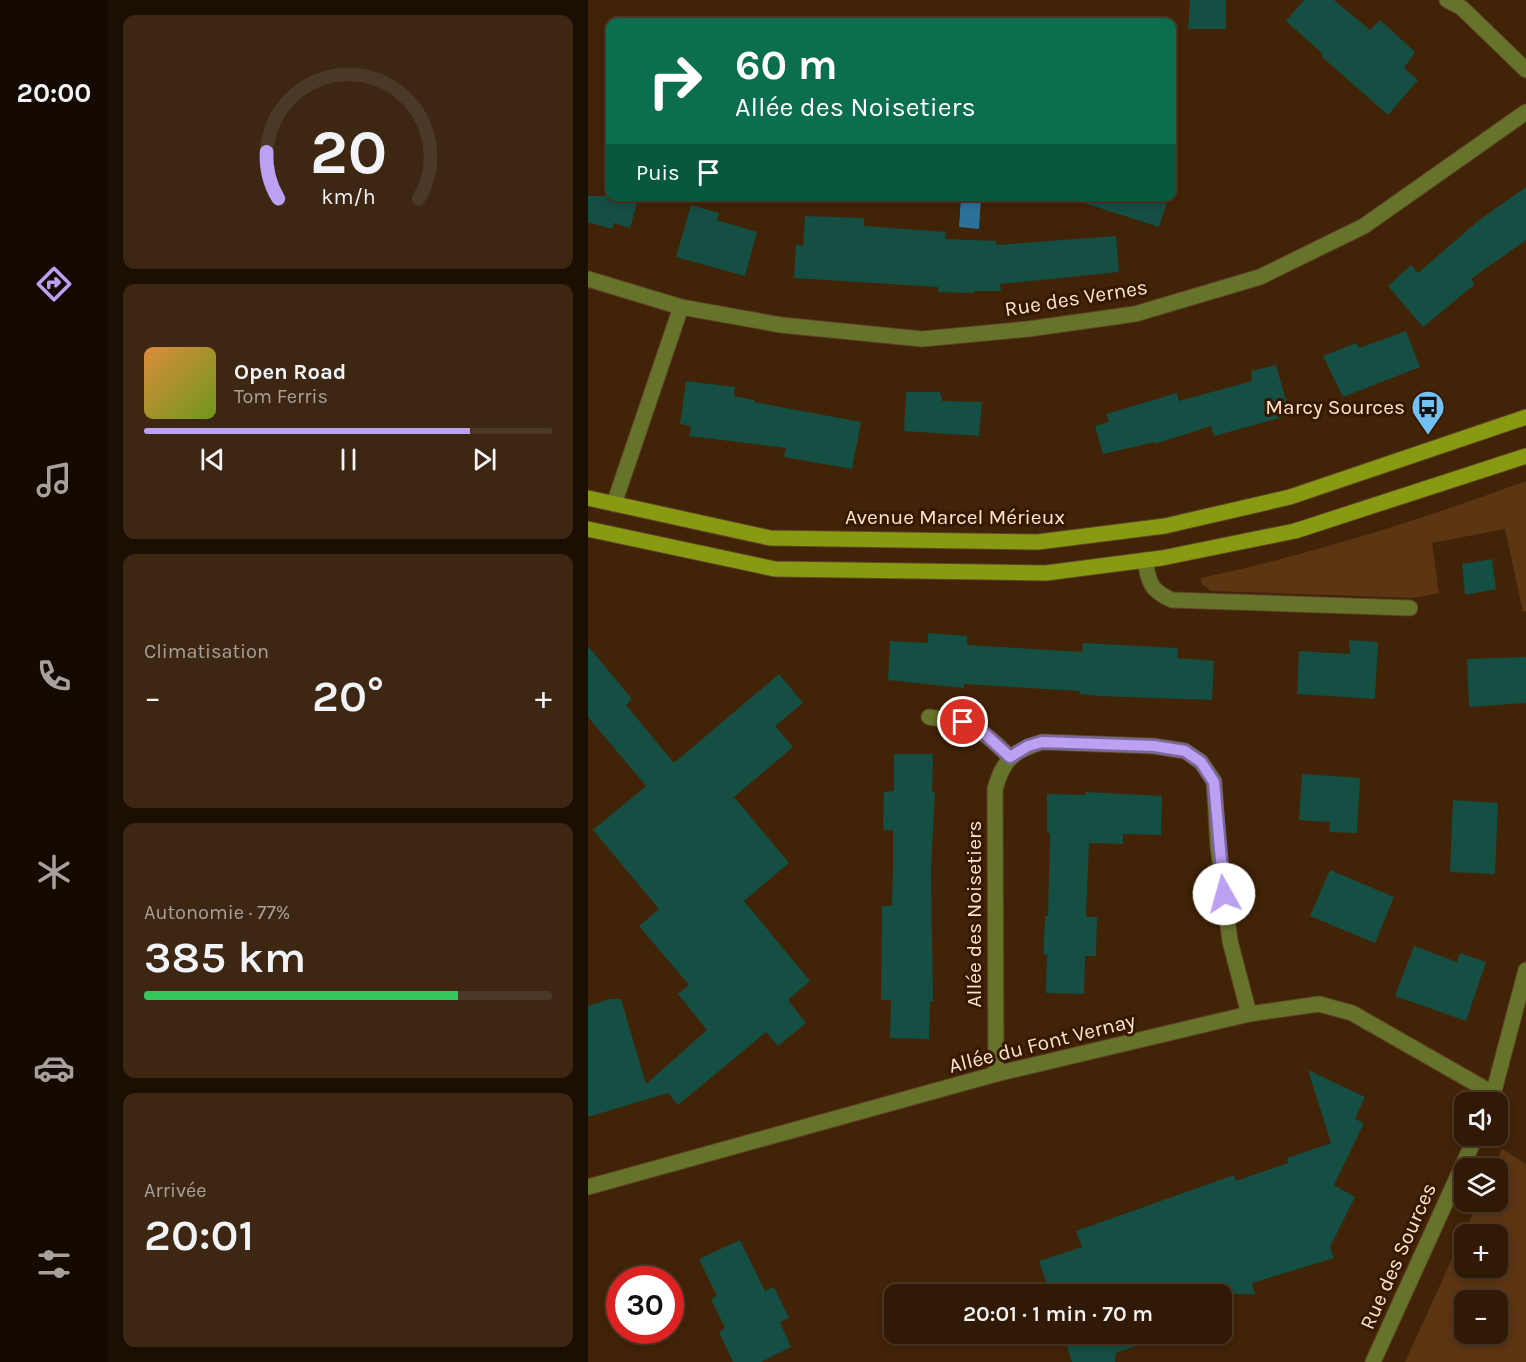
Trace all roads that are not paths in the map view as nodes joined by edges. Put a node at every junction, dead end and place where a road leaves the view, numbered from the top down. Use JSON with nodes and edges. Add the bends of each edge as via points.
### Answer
{"nodes":[{"id":1,"x":1447,"y":0,"type":"edge"},
{"id":2,"x":1526,"y":70,"type":"edge"},
{"id":3,"x":1526,"y":112,"type":"edge"},
{"id":4,"x":588,"y":279,"type":"edge"},
{"id":5,"x":681,"y":307,"type":"junction"},
{"id":6,"x":1526,"y":417,"type":"edge"},
{"id":7,"x":1526,"y":456,"type":"edge"},
{"id":8,"x":588,"y":498,"type":"edge"},
{"id":9,"x":614,"y":504,"type":"junction"},
{"id":10,"x":588,"y":529,"type":"edge"},
{"id":11,"x":1145,"y":560,"type":"junction"},
{"id":12,"x":1410,"y":608,"type":"dead end"},
{"id":13,"x":929,"y":717,"type":"dead end"},
{"id":14,"x":1010,"y":757,"type":"junction"},
{"id":15,"x":1526,"y":970,"type":"edge"},
{"id":16,"x":1249,"y":1014,"type":"junction"},
{"id":17,"x":996,"y":1074,"type":"junction"},
{"id":18,"x":1482,"y":1092,"type":"edge"},
{"id":19,"x":1494,"y":1092,"type":"edge"},
{"id":20,"x":1471,"y":1146,"type":"edge"},
{"id":21,"x":588,"y":1187,"type":"edge"},
{"id":22,"x":1373,"y":1362,"type":"edge"}],
"edges":[{"from":1,"to":2,"type":"street","via":[[1462,8]]},
{"from":3,"to":5,"type":"street","name":"Rue des Vernes","via":[[1364,226],[1260,276],[1135,314],[922,339],[781,325]]},
{"from":4,"to":5,"type":"street","name":"Rue des Vernes"},
{"from":5,"to":9,"type":"street"},
{"from":6,"to":9,"type":"main road","name":"Avenue Marcel Mérieux","via":[[1290,497],[1165,526],[1038,542],[770,538]]},
{"from":7,"to":11,"type":"main road","via":[[1295,531]]},
{"from":8,"to":9,"type":"main road","name":"Avenue Marcel Mérieux"},
{"from":10,"to":11,"type":"main road","via":[[775,569],[1046,573]]},
{"from":11,"to":12,"type":"street","via":[[1156,593],[1172,600]]},
{"from":13,"to":14,"type":"street","via":[[975,727]]},
{"from":14,"to":16,"type":"street","via":[[1042,742],[1154,746],[1185,751],[1201,762],[1214,782],[1230,941]]},
{"from":14,"to":17,"type":"street","name":"Allée des Noisetiers","via":[[1000,769],[995,789]]},
{"from":15,"to":19,"type":"street"},
{"from":16,"to":17,"type":"street","name":"Allée du Font Vernay"},
{"from":16,"to":18,"type":"street","name":"Allée du Font Vernay","via":[[1319,1004],[1352,1013]]},
{"from":17,"to":21,"type":"street","name":"Allée du Font Vernay"},
{"from":20,"to":22,"type":"street","name":"Rue des Sources"}]}
